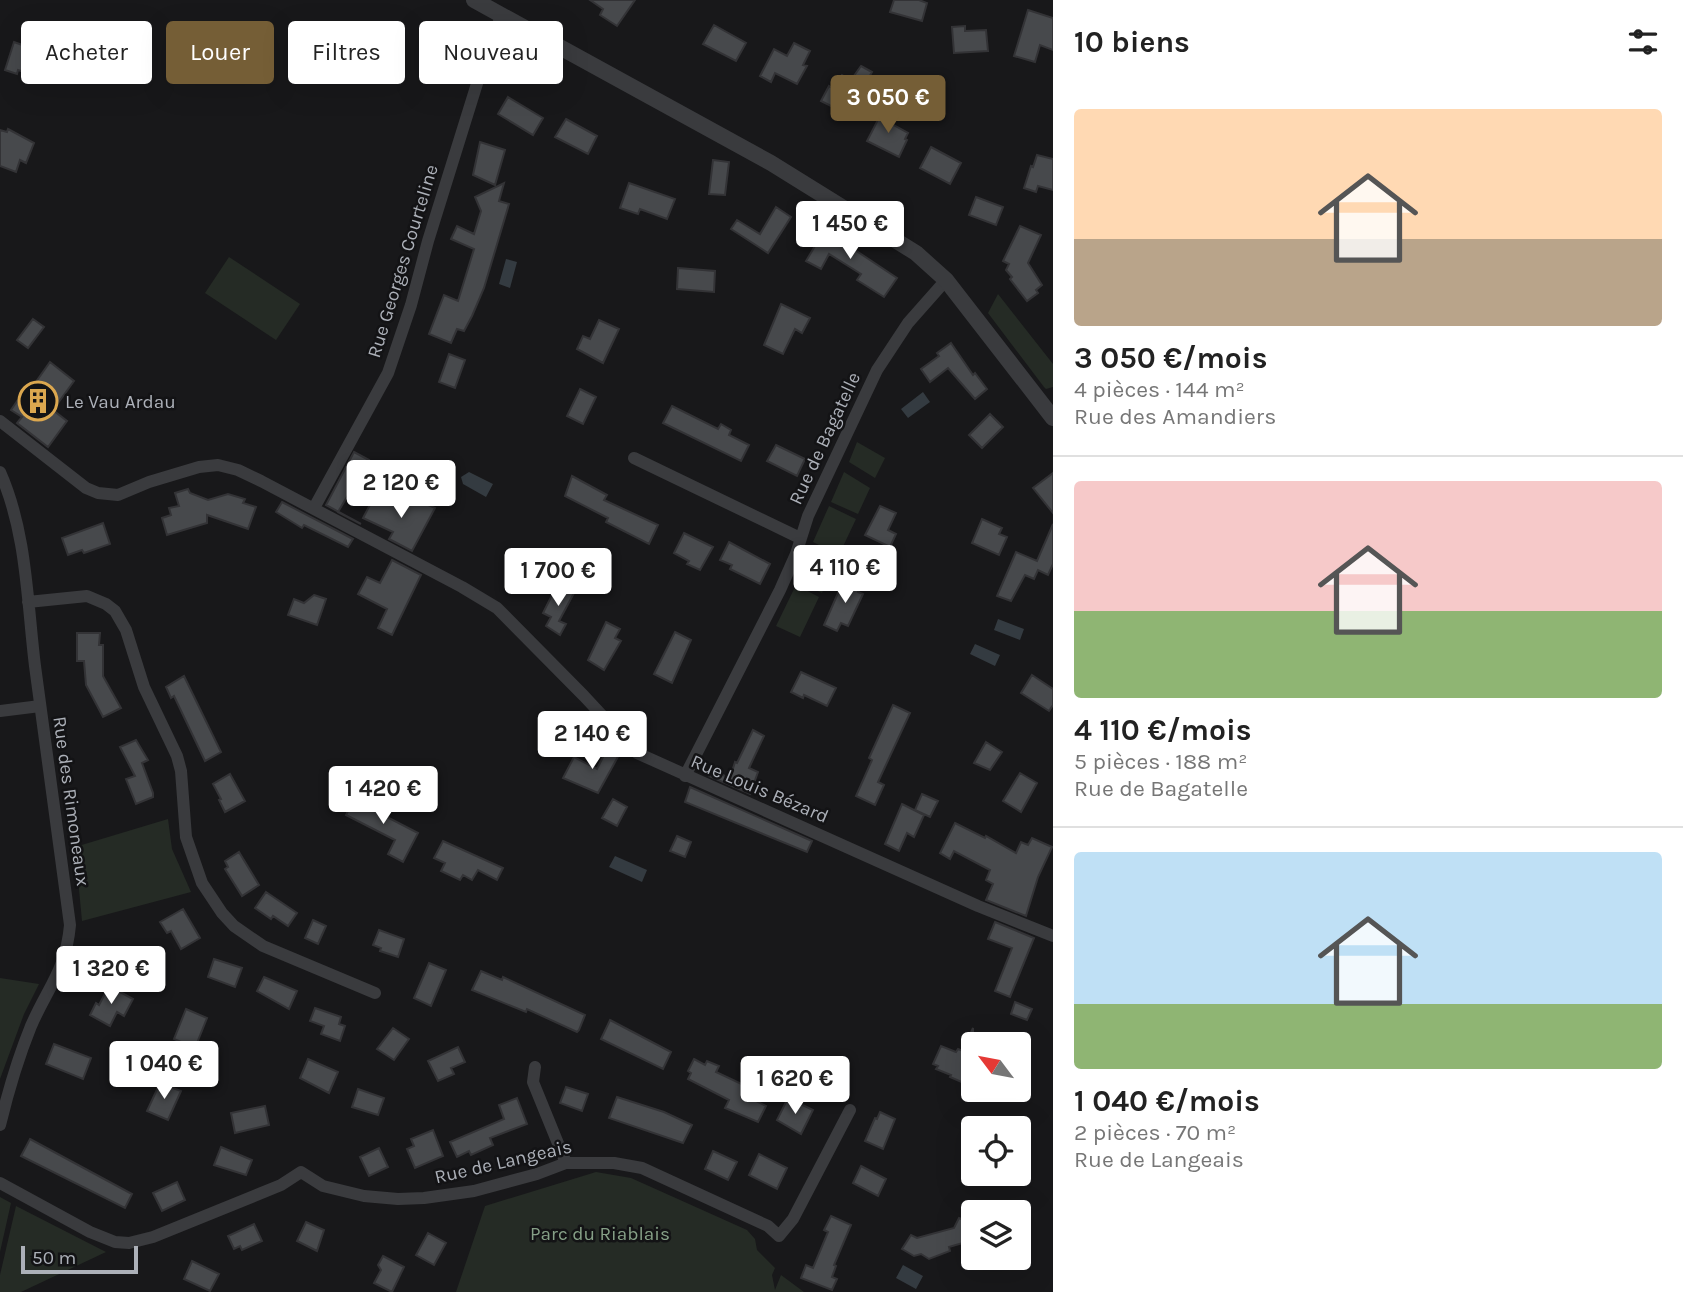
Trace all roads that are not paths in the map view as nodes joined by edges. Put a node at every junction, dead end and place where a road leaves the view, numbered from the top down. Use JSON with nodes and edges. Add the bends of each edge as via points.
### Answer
{"nodes":[{"id":1,"x":474,"y":0,"type":"edge"},
{"id":2,"x":502,"y":15,"type":"junction"},
{"id":3,"x":946,"y":280,"type":"junction"},
{"id":4,"x":1051,"y":408,"type":"edge"},
{"id":5,"x":0,"y":421,"type":"edge"},
{"id":6,"x":634,"y":458,"type":"dead end"},
{"id":7,"x":0,"y":472,"type":"edge"},
{"id":8,"x":314,"y":508,"type":"junction"},
{"id":9,"x":800,"y":538,"type":"junction"},
{"id":10,"x":27,"y":601,"type":"junction"},
{"id":11,"x":40,"y":706,"type":"junction"},
{"id":12,"x":0,"y":711,"type":"edge"},
{"id":13,"x":685,"y":776,"type":"junction"},
{"id":14,"x":1053,"y":936,"type":"edge"},
{"id":15,"x":375,"y":993,"type":"dead end"},
{"id":16,"x":536,"y":1067,"type":"dead end"},
{"id":17,"x":850,"y":1110,"type":"dead end"},
{"id":18,"x":0,"y":1125,"type":"edge"},
{"id":19,"x":566,"y":1163,"type":"junction"},
{"id":20,"x":0,"y":1183,"type":"edge"}],
"edges":[{"from":1,"to":2,"type":"street"},
{"from":2,"to":3,"type":"street","via":[[771,163],[916,253]]},
{"from":2,"to":8,"type":"street","name":"Rue Georges Courteline","via":[[387,373]]},
{"from":3,"to":4,"type":"street"},
{"from":3,"to":9,"type":"street","name":"Rue de Bagatelle","via":[[908,323],[877,370]]},
{"from":5,"to":8,"type":"street","name":"Rue Louis Bézard","via":[[98,494],[118,495],[199,467],[218,466],[238,470]]},
{"from":6,"to":9,"type":"street"},
{"from":7,"to":10,"type":"street","name":"Rue des Rimoneaux","via":[[19,527]]},
{"from":8,"to":13,"type":"street","name":"Rue Louis Bézard","via":[[497,608],[637,753]]},
{"from":9,"to":13,"type":"street","name":"Rue de Bagatelle","via":[[780,590]]},
{"from":10,"to":11,"type":"street","name":"Rue des Rimoneaux"},
{"from":10,"to":15,"type":"street","via":[[87,596],[115,611],[177,756],[186,837],[202,883],[222,913],[263,946]]},
{"from":11,"to":12,"type":"street"},
{"from":11,"to":18,"type":"street","name":"Rue des Rimoneaux","via":[[69,932],[63,963],[27,1037]]},
{"from":13,"to":14,"type":"street","name":"Rue Louis Bézard"},
{"from":16,"to":19,"type":"street","via":[[533,1082]]},
{"from":17,"to":19,"type":"street","name":"Rue de Langeais","via":[[793,1219],[779,1236],[768,1226],[642,1168]]},
{"from":19,"to":20,"type":"street","name":"Rue de Langeais","via":[[474,1191],[411,1198],[364,1196],[323,1186],[300,1172],[281,1185],[129,1243],[90,1232]]}]}
